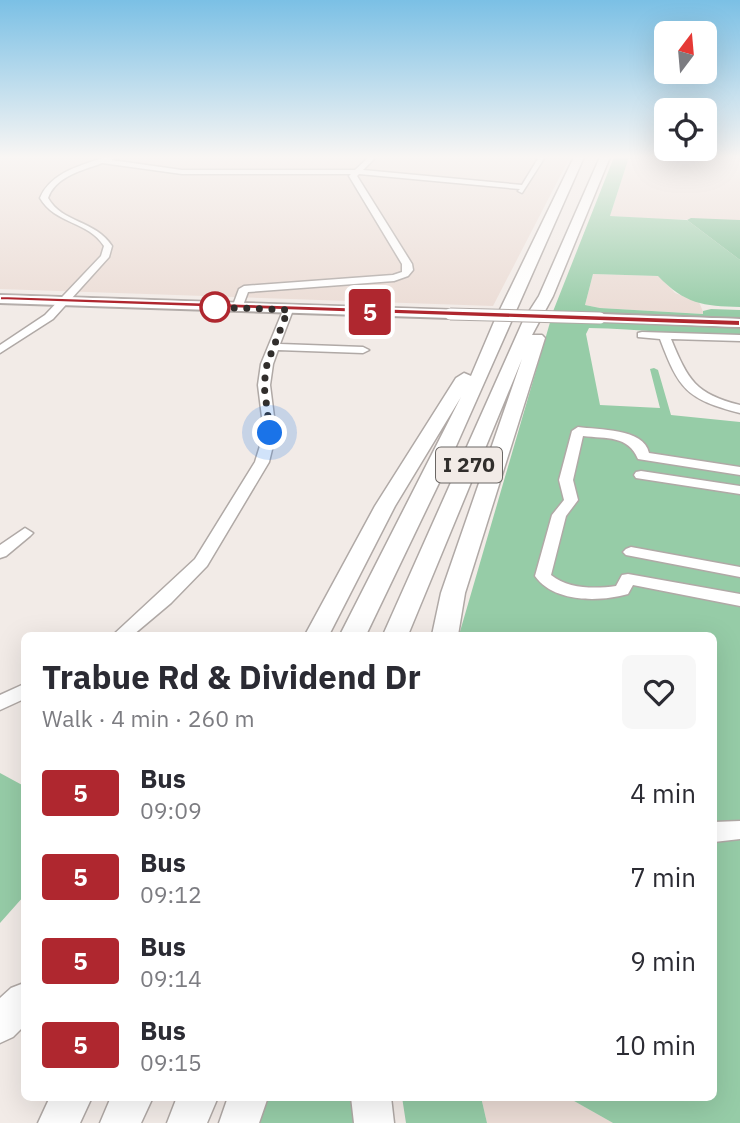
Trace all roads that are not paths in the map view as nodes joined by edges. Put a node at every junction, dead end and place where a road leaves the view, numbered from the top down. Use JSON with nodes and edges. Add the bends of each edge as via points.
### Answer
{"nodes":[{"id":1,"x":54,"y":209,"type":"edge"},
{"id":2,"x":372,"y":209,"type":"edge"},
{"id":3,"x":554,"y":209,"type":"edge"},
{"id":4,"x":583,"y":209,"type":"edge"},
{"id":5,"x":546,"y":296,"type":"junction"},
{"id":6,"x":0,"y":299,"type":"edge"},
{"id":7,"x":66,"y":300,"type":"junction"},
{"id":8,"x":237,"y":308,"type":"junction"},
{"id":9,"x":288,"y":310,"type":"junction"},
{"id":10,"x":501,"y":322,"type":"junction"},
{"id":11,"x":740,"y":323,"type":"edge"},
{"id":12,"x":642,"y":335,"type":"dead end"},
{"id":13,"x":664,"y":336,"type":"junction"},
{"id":14,"x":740,"y":338,"type":"edge"},
{"id":15,"x":274,"y":346,"type":"junction"},
{"id":16,"x":0,"y":350,"type":"edge"},
{"id":17,"x":363,"y":350,"type":"dead end"},
{"id":18,"x":740,"y":409,"type":"edge"},
{"id":19,"x":740,"y":471,"type":"edge"},
{"id":20,"x":641,"y":475,"type":"dead end"},
{"id":21,"x":740,"y":490,"type":"edge"},
{"id":22,"x":25,"y":533,"type":"dead end"},
{"id":23,"x":0,"y":552,"type":"edge"},
{"id":24,"x":631,"y":552,"type":"dead end"},
{"id":25,"x":740,"y":572,"type":"edge"},
{"id":26,"x":453,"y":593,"type":"junction"},
{"id":27,"x":740,"y":600,"type":"edge"},
{"id":28,"x":126,"y":632,"type":"edge"},
{"id":29,"x":319,"y":632,"type":"edge"},
{"id":30,"x":354,"y":632,"type":"edge"},
{"id":31,"x":396,"y":632,"type":"edge"},
{"id":32,"x":430,"y":632,"type":"edge"},
{"id":33,"x":445,"y":632,"type":"edge"},
{"id":34,"x":21,"y":692,"type":"edge"},
{"id":35,"x":0,"y":703,"type":"edge"},
{"id":36,"x":740,"y":830,"type":"edge"},
{"id":37,"x":717,"y":832,"type":"edge"},
{"id":38,"x":21,"y":1004,"type":"edge"},
{"id":39,"x":0,"y":1024,"type":"edge"},
{"id":40,"x":70,"y":1101,"type":"edge"},
{"id":41,"x":131,"y":1101,"type":"edge"},
{"id":42,"x":196,"y":1101,"type":"edge"},
{"id":43,"x":247,"y":1101,"type":"edge"},
{"id":44,"x":371,"y":1101,"type":"edge"},
{"id":45,"x":58,"y":1123,"type":"edge"},
{"id":46,"x":120,"y":1123,"type":"edge"},
{"id":47,"x":187,"y":1123,"type":"edge"},
{"id":48,"x":239,"y":1123,"type":"edge"},
{"id":49,"x":374,"y":1123,"type":"edge"}],
"edges":[{"from":1,"to":7,"type":"street","via":[[97,232],[108,246],[103,261]]},
{"from":2,"to":8,"type":"street","via":[[407,264],[405,274],[244,289]]},
{"from":3,"to":10,"type":"highway","number":"I 270"},
{"from":4,"to":5,"type":"highway","number":"I 270"},
{"from":5,"to":26,"type":"highway","via":[[542,322]]},
{"from":5,"to":31,"type":"highway","number":"I 270","via":[[530,321]]},
{"from":6,"to":7,"type":"main road"},
{"from":7,"to":8,"type":"main road"},
{"from":7,"to":16,"type":"street","via":[[22,338]]},
{"from":8,"to":9,"type":"main road"},
{"from":9,"to":11,"type":"main road","bridge":true},
{"from":9,"to":15,"type":"street"},
{"from":10,"to":29,"type":"highway","via":[[386,506]]},
{"from":10,"to":30,"type":"highway","number":"I 270","via":[[490,354]]},
{"from":12,"to":13,"type":"street"},
{"from":13,"to":14,"type":"street"},
{"from":13,"to":18,"type":"street","via":[[687,387],[709,400]]},
{"from":15,"to":17,"type":"street"},
{"from":15,"to":28,"type":"street","via":[[264,385],[270,433],[262,462],[201,562]]},
{"from":19,"to":27,"type":"street","via":[[643,456],[642,448],[629,438],[578,431],[566,480],[571,500],[559,515],[543,576],[554,586],[603,595],[622,590],[628,579]]},
{"from":20,"to":21,"type":"street"},
{"from":22,"to":23,"type":"street"},
{"from":24,"to":25,"type":"street"},
{"from":26,"to":32,"type":"highway"},
{"from":26,"to":33,"type":"highway"},
{"from":34,"to":35,"type":"street"},
{"from":36,"to":37,"type":"street"},
{"from":38,"to":39,"type":"highway"},
{"from":40,"to":45,"type":"highway"},
{"from":41,"to":46,"type":"highway"},
{"from":42,"to":47,"type":"highway"},
{"from":43,"to":48,"type":"highway"},
{"from":44,"to":49,"type":"highway"}]}
